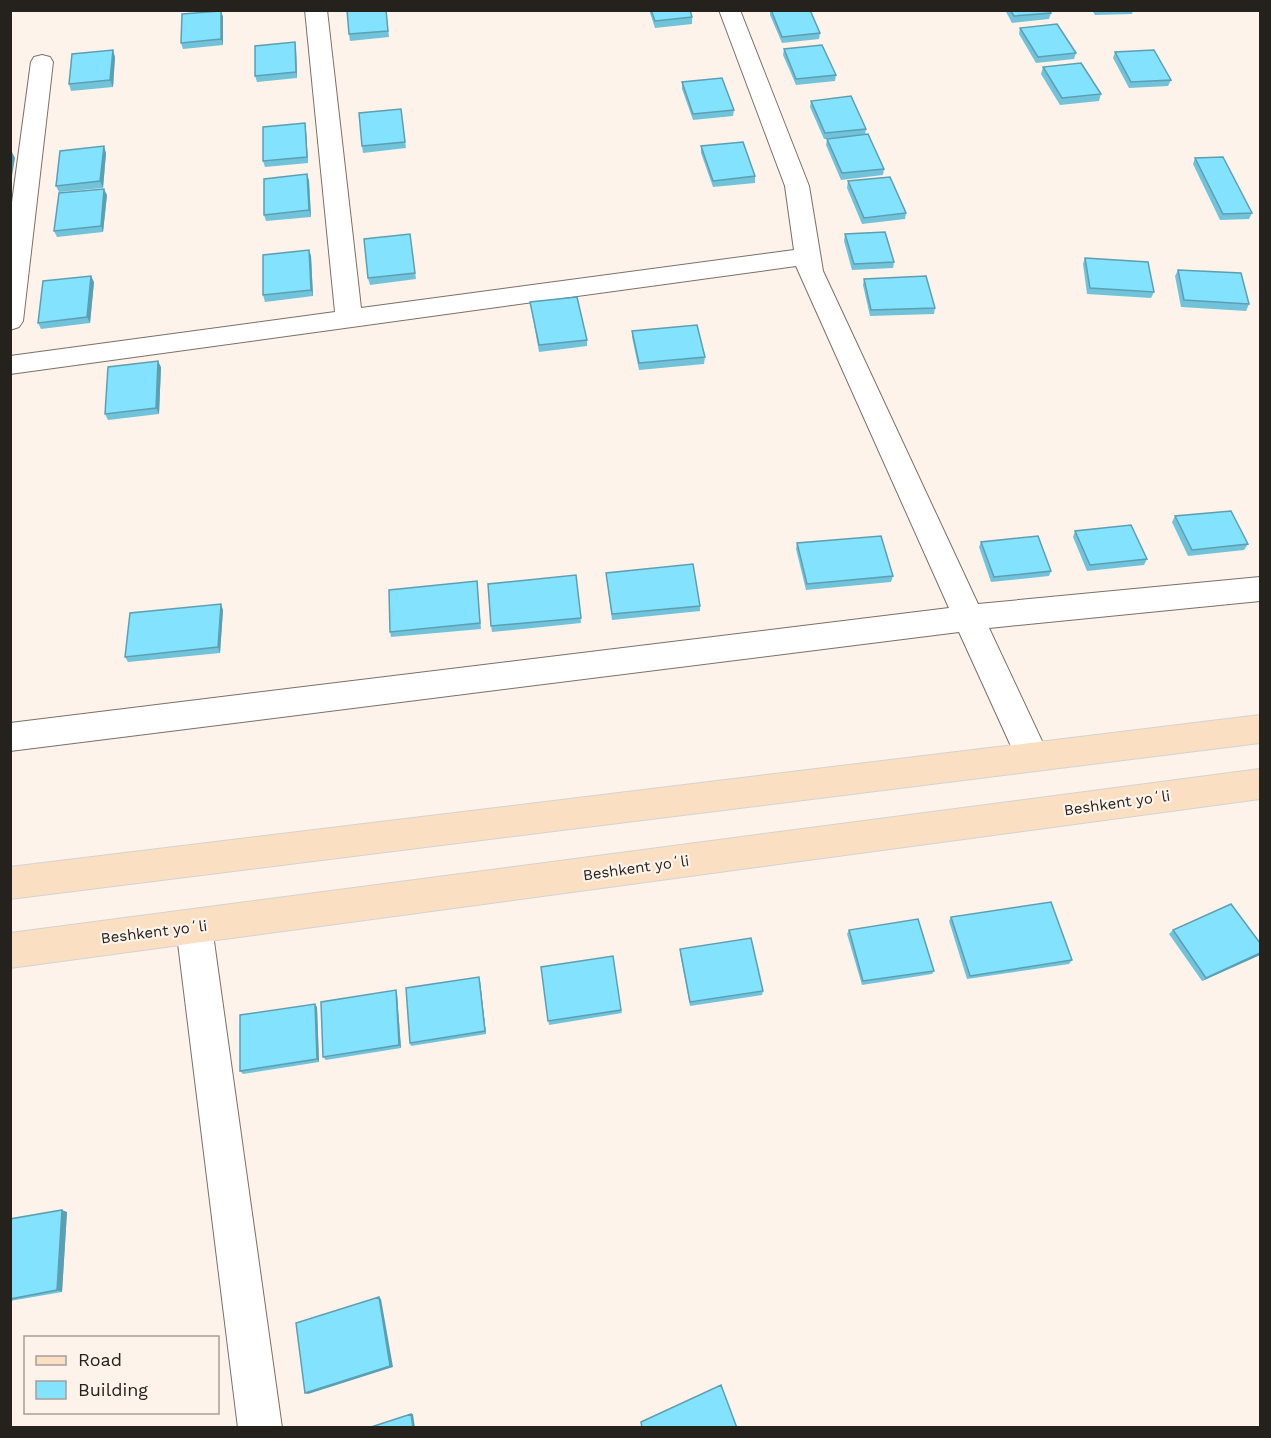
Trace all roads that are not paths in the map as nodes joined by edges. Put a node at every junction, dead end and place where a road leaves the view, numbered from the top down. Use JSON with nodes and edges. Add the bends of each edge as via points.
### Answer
{"nodes":[{"id":1,"x":316,"y":10,"type":"edge"},
{"id":2,"x":729,"y":10,"type":"edge"},
{"id":3,"x":42,"y":62,"type":"dead end"},
{"id":4,"x":808,"y":256,"type":"junction"},
{"id":5,"x":350,"y":317,"type":"junction"},
{"id":6,"x":10,"y":321,"type":"edge"},
{"id":7,"x":10,"y":365,"type":"edge"},
{"id":8,"x":1260,"y":589,"type":"edge"},
{"id":9,"x":968,"y":618,"type":"junction"},
{"id":10,"x":1260,"y":729,"type":"edge"},
{"id":11,"x":10,"y":736,"type":"edge"},
{"id":12,"x":1032,"y":756,"type":"junction"},
{"id":13,"x":1260,"y":784,"type":"edge"},
{"id":14,"x":10,"y":884,"type":"edge"},
{"id":15,"x":194,"y":927,"type":"junction"},
{"id":16,"x":10,"y":951,"type":"edge"},
{"id":17,"x":260,"y":1428,"type":"edge"}],
"edges":[{"from":1,"to":5,"type":"street"},
{"from":2,"to":4,"type":"street","via":[[797,186]]},
{"from":3,"to":6,"type":"street"},
{"from":4,"to":5,"type":"street"},
{"from":4,"to":9,"type":"street","via":[[810,271]]},
{"from":5,"to":7,"type":"street"},
{"from":8,"to":9,"type":"street"},
{"from":9,"to":11,"type":"street"},
{"from":9,"to":12,"type":"street"},
{"from":10,"to":12,"type":"main road"},
{"from":12,"to":14,"type":"main road"},
{"from":13,"to":15,"type":"main road","name":"Beshkent yoʻli"},
{"from":15,"to":16,"type":"main road","name":"Beshkent yoʻli"},
{"from":15,"to":17,"type":"street"}]}
